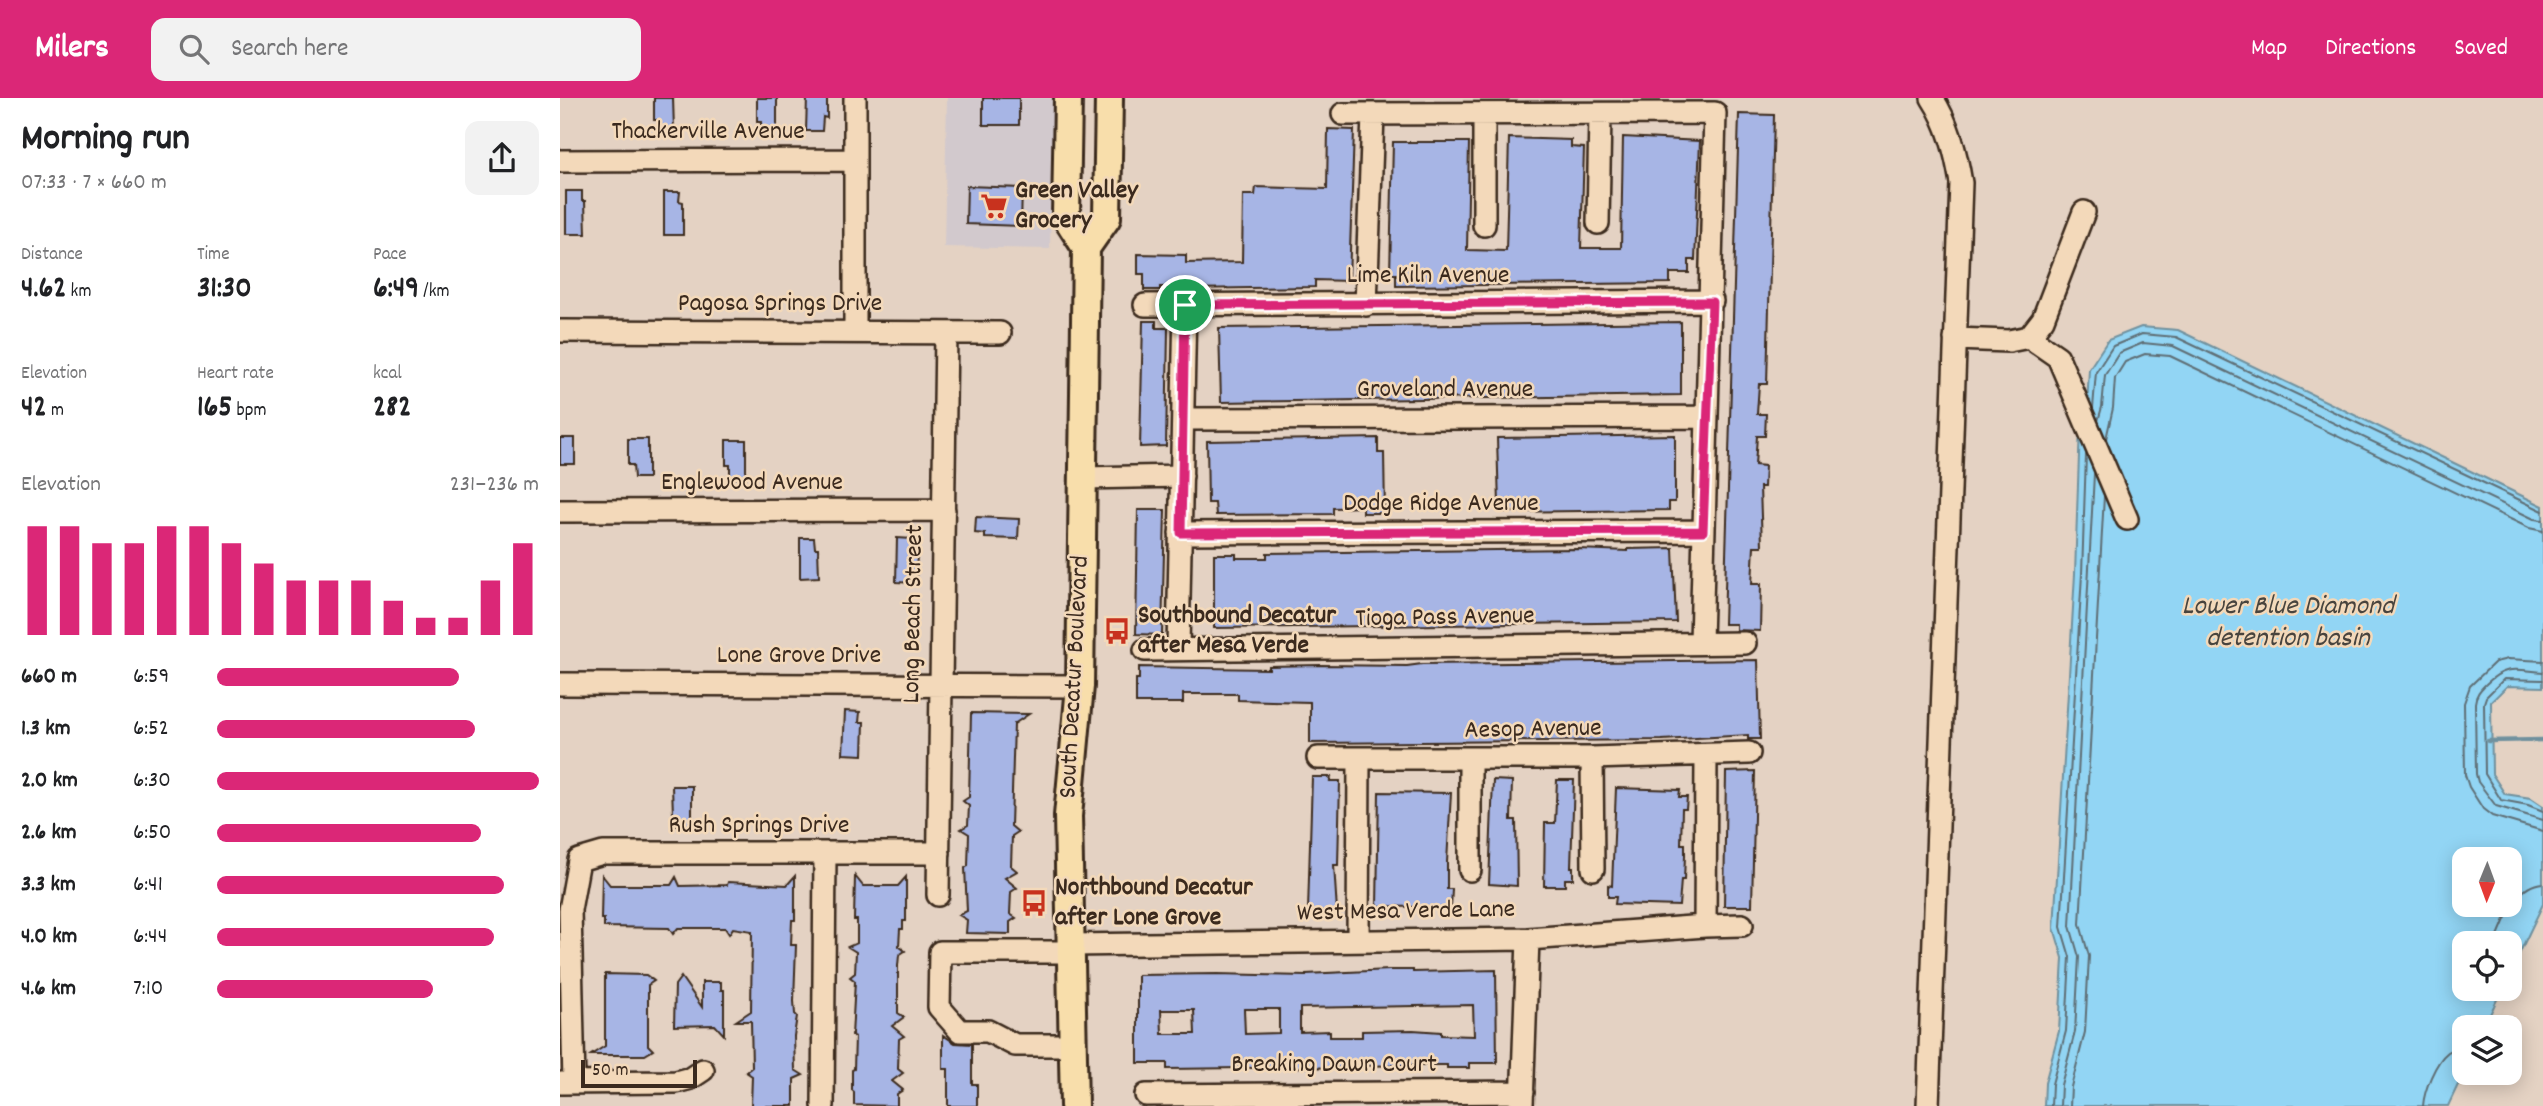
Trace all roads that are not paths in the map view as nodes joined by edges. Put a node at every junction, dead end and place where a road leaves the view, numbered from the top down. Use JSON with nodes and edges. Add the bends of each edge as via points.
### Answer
{"nodes":[{"id":1,"x":855,"y":98,"type":"edge"},
{"id":2,"x":1068,"y":98,"type":"edge"},
{"id":3,"x":1109,"y":98,"type":"edge"},
{"id":4,"x":1933,"y":98,"type":"edge"},
{"id":5,"x":1553,"y":106,"type":"edge"},
{"id":6,"x":1343,"y":114,"type":"dead end"},
{"id":7,"x":1600,"y":114,"type":"junction"},
{"id":8,"x":1373,"y":115,"type":"junction"},
{"id":9,"x":1484,"y":116,"type":"junction"},
{"id":10,"x":855,"y":160,"type":"junction"},
{"id":11,"x":560,"y":161,"type":"edge"},
{"id":12,"x":2084,"y":212,"type":"dead end"},
{"id":13,"x":1598,"y":223,"type":"dead end"},
{"id":14,"x":1484,"y":225,"type":"dead end"},
{"id":15,"x":1086,"y":247,"type":"junction"},
{"id":16,"x":1712,"y":302,"type":"junction"},
{"id":17,"x":1144,"y":304,"type":"dead end"},
{"id":18,"x":1185,"y":305,"type":"junction"},
{"id":19,"x":1366,"y":305,"type":"junction"},
{"id":20,"x":560,"y":331,"type":"edge"},
{"id":21,"x":855,"y":331,"type":"junction"},
{"id":22,"x":946,"y":333,"type":"junction"},
{"id":23,"x":1000,"y":333,"type":"dead end"},
{"id":24,"x":2029,"y":337,"type":"junction"},
{"id":25,"x":1955,"y":339,"type":"junction"},
{"id":26,"x":1707,"y":417,"type":"junction"},
{"id":27,"x":1183,"y":419,"type":"junction"},
{"id":28,"x":1182,"y":476,"type":"junction"},
{"id":29,"x":1083,"y":478,"type":"junction"},
{"id":30,"x":944,"y":510,"type":"junction"},
{"id":31,"x":560,"y":511,"type":"edge"},
{"id":32,"x":2127,"y":519,"type":"dead end"},
{"id":33,"x":1703,"y":531,"type":"junction"},
{"id":34,"x":1181,"y":533,"type":"junction"},
{"id":35,"x":1701,"y":642,"type":"junction"},
{"id":36,"x":1745,"y":643,"type":"dead end"},
{"id":37,"x":1178,"y":649,"type":"junction"},
{"id":38,"x":1145,"y":650,"type":"dead end"},
{"id":39,"x":560,"y":684,"type":"edge"},
{"id":40,"x":940,"y":684,"type":"junction"},
{"id":41,"x":1080,"y":685,"type":"junction"},
{"id":42,"x":1749,"y":754,"type":"dead end"},
{"id":43,"x":1706,"y":755,"type":"junction"},
{"id":44,"x":1318,"y":758,"type":"dead end"},
{"id":45,"x":1592,"y":758,"type":"junction"},
{"id":46,"x":1359,"y":759,"type":"junction"},
{"id":47,"x":1470,"y":759,"type":"junction"},
{"id":48,"x":939,"y":853,"type":"junction"},
{"id":49,"x":825,"y":854,"type":"junction"},
{"id":50,"x":1593,"y":869,"type":"dead end"},
{"id":51,"x":1470,"y":870,"type":"dead end"},
{"id":52,"x":938,"y":895,"type":"dead end"},
{"id":53,"x":1742,"y":925,"type":"dead end"},
{"id":54,"x":1704,"y":926,"type":"junction"},
{"id":55,"x":1528,"y":939,"type":"junction"},
{"id":56,"x":1358,"y":941,"type":"junction"},
{"id":57,"x":1070,"y":948,"type":"junction"},
{"id":58,"x":1073,"y":1045,"type":"junction"},
{"id":59,"x":703,"y":1070,"type":"dead end"},
{"id":60,"x":567,"y":1083,"type":"edge"},
{"id":61,"x":1146,"y":1095,"type":"dead end"},
{"id":62,"x":1522,"y":1099,"type":"edge"},
{"id":63,"x":822,"y":1106,"type":"edge"},
{"id":64,"x":1074,"y":1106,"type":"edge"},
{"id":65,"x":1928,"y":1106,"type":"edge"}],
"edges":[{"from":1,"to":10,"type":"street"},
{"from":2,"to":15,"type":"main road","via":[[1066,217]]},
{"from":3,"to":15,"type":"main road","via":[[1107,218]]},
{"from":4,"to":25,"type":"street","via":[[1955,150],[1961,183]]},
{"from":5,"to":7,"type":"street"},
{"from":5,"to":9,"type":"street"},
{"from":6,"to":8,"type":"street"},
{"from":7,"to":13,"type":"street"},
{"from":7,"to":16,"type":"street","via":[[1715,113]]},
{"from":8,"to":9,"type":"street"},
{"from":8,"to":19,"type":"street"},
{"from":9,"to":14,"type":"street"},
{"from":10,"to":11,"type":"street","name":"Thackerville Avenue"},
{"from":10,"to":21,"type":"street"},
{"from":12,"to":24,"type":"street","via":[[2043,319]]},
{"from":15,"to":29,"type":"main road","name":"South Decatur Boulevard"},
{"from":16,"to":19,"type":"street","name":"Lime Kiln Avenue"},
{"from":16,"to":26,"type":"street"},
{"from":17,"to":18,"type":"street","name":"Lime Kiln Avenue"},
{"from":18,"to":19,"type":"street","name":"Lime Kiln Avenue"},
{"from":18,"to":27,"type":"street"},
{"from":20,"to":21,"type":"street","name":"Pagosa Springs Drive"},
{"from":21,"to":22,"type":"street","name":"Pagosa Springs Drive"},
{"from":22,"to":23,"type":"street","name":"Pagosa Springs Drive"},
{"from":22,"to":30,"type":"street","name":"Long Beach Street"},
{"from":24,"to":25,"type":"street"},
{"from":24,"to":32,"type":"street","via":[[2058,357]]},
{"from":25,"to":65,"type":"street"},
{"from":26,"to":27,"type":"street","name":"Groveland Avenue"},
{"from":26,"to":33,"type":"street"},
{"from":27,"to":28,"type":"street"},
{"from":28,"to":29,"type":"street"},
{"from":28,"to":34,"type":"street"},
{"from":29,"to":41,"type":"main road","name":"South Decatur Boulevard"},
{"from":30,"to":31,"type":"street","name":"Englewood Avenue"},
{"from":30,"to":40,"type":"street","name":"Long Beach Street"},
{"from":33,"to":34,"type":"street","name":"Dodge Ridge Avenue"},
{"from":33,"to":35,"type":"street"},
{"from":34,"to":37,"type":"street"},
{"from":35,"to":36,"type":"street","name":"Tioga Pass Avenue"},
{"from":35,"to":37,"type":"street","name":"Tioga Pass Avenue"},
{"from":37,"to":38,"type":"street","name":"Tioga Pass Avenue"},
{"from":39,"to":40,"type":"street","name":"Lone Grove Drive"},
{"from":40,"to":41,"type":"street","name":"Lone Grove Drive"},
{"from":40,"to":48,"type":"street","name":"Long Beach Street"},
{"from":41,"to":57,"type":"main road","name":"South Decatur Boulevard","via":[[1068,816]]},
{"from":42,"to":43,"type":"street","name":"Aesop Avenue"},
{"from":43,"to":45,"type":"street","name":"Aesop Avenue"},
{"from":43,"to":54,"type":"street"},
{"from":44,"to":46,"type":"street","name":"Aesop Avenue"},
{"from":45,"to":47,"type":"street","name":"Aesop Avenue"},
{"from":45,"to":50,"type":"street"},
{"from":46,"to":47,"type":"street","name":"Aesop Avenue"},
{"from":46,"to":56,"type":"street"},
{"from":47,"to":51,"type":"street"},
{"from":48,"to":49,"type":"street","name":"Rush Springs Drive"},
{"from":48,"to":52,"type":"street","name":"Long Beach Street"},
{"from":49,"to":60,"type":"street","name":"Rush Springs Drive","via":[[603,853],[579,860],[570,910]]},
{"from":49,"to":63,"type":"street"},
{"from":53,"to":54,"type":"street","name":"West Mesa Verde Lane"},
{"from":54,"to":55,"type":"street","name":"West Mesa Verde Lane"},
{"from":55,"to":56,"type":"street","name":"West Mesa Verde Lane"},
{"from":55,"to":62,"type":"street"},
{"from":56,"to":57,"type":"street","name":"West Mesa Verde Lane"},
{"from":57,"to":58,"type":"main road","name":"South Decatur Boulevard"},
{"from":57,"to":58,"type":"street","name":"West Mesa Verde Lane","via":[[940,952],[939,1007],[960,1031],[988,1031],[1015,1045]]},
{"from":58,"to":64,"type":"main road","name":"South Decatur Boulevard"},
{"from":59,"to":60,"type":"street","via":[[676,1083]]},
{"from":61,"to":62,"type":"street","name":"Breaking Dawn Court"}]}
